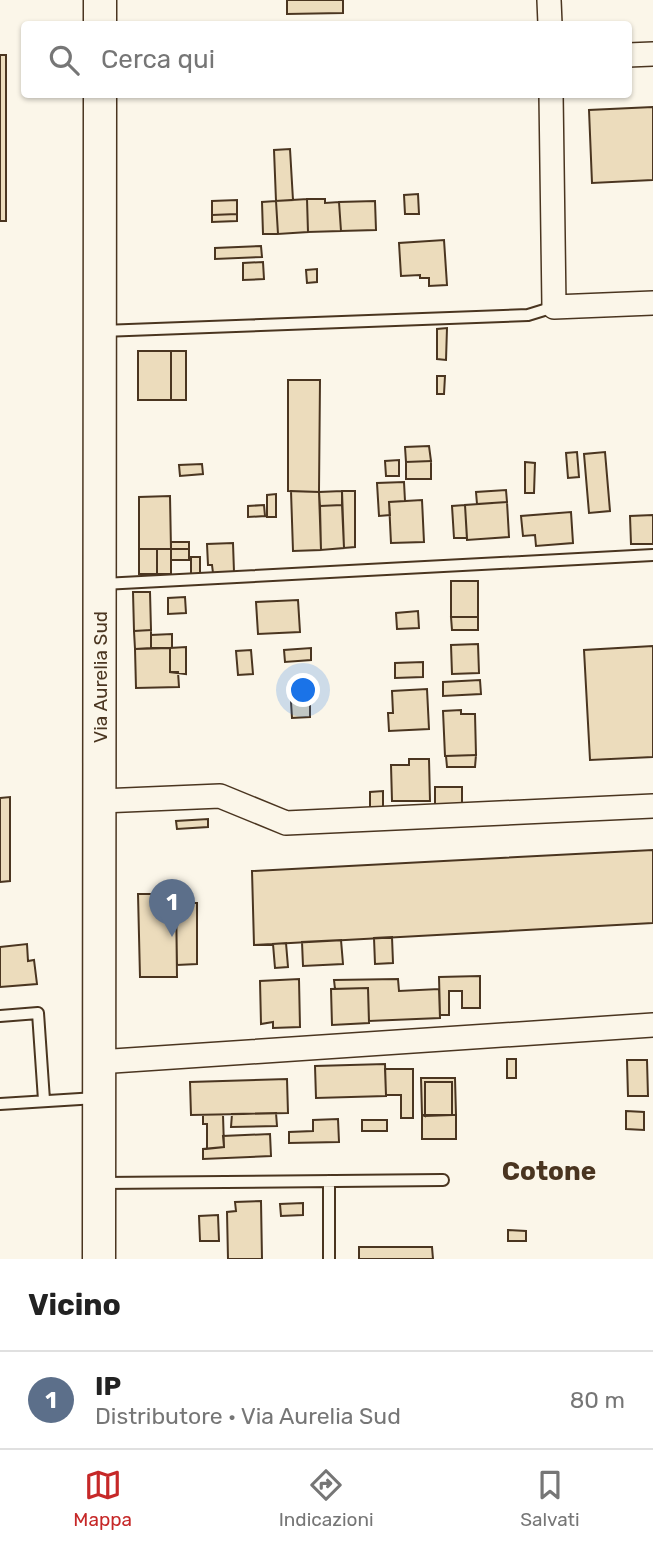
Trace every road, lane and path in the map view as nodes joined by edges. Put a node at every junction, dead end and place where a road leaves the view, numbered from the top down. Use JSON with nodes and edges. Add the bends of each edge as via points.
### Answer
{"nodes":[{"id":1,"x":100,"y":0,"type":"edge"},
{"id":2,"x":549,"y":0,"type":"edge"},
{"id":3,"x":100,"y":21,"type":"edge"},
{"id":4,"x":550,"y":21,"type":"edge"},
{"id":5,"x":653,"y":54,"type":"edge"},
{"id":6,"x":632,"y":55,"type":"edge"},
{"id":7,"x":100,"y":98,"type":"edge"},
{"id":8,"x":551,"y":98,"type":"edge"},
{"id":9,"x":653,"y":303,"type":"edge"},
{"id":10,"x":554,"y":307,"type":"junction"},
{"id":11,"x":99,"y":332,"type":"junction"},
{"id":12,"x":653,"y":555,"type":"edge"},
{"id":13,"x":100,"y":584,"type":"junction"},
{"id":14,"x":101,"y":801,"type":"junction"},
{"id":15,"x":653,"y":806,"type":"edge"},
{"id":16,"x":0,"y":1016,"type":"edge"},
{"id":17,"x":653,"y":1025,"type":"edge"},
{"id":18,"x":98,"y":1062,"type":"junction"},
{"id":19,"x":99,"y":1098,"type":"junction"},
{"id":20,"x":44,"y":1101,"type":"junction"},
{"id":21,"x":0,"y":1104,"type":"edge"},
{"id":22,"x":443,"y":1180,"type":"dead end"},
{"id":23,"x":329,"y":1181,"type":"junction"},
{"id":24,"x":99,"y":1184,"type":"junction"},
{"id":25,"x":99,"y":1259,"type":"edge"},
{"id":26,"x":329,"y":1259,"type":"edge"}],
"edges":[{"from":1,"to":3,"type":"main road"},
{"from":2,"to":4,"type":"street"},
{"from":5,"to":6,"type":"street"},
{"from":7,"to":11,"type":"main road","name":"Via Aurelia Sud"},
{"from":8,"to":10,"type":"street"},
{"from":9,"to":10,"type":"street"},
{"from":10,"to":11,"type":"lane","via":[[528,315]]},
{"from":11,"to":13,"type":"main road","name":"Via Aurelia Sud"},
{"from":12,"to":13,"type":"lane"},
{"from":13,"to":14,"type":"main road","name":"Via Aurelia Sud"},
{"from":14,"to":15,"type":"street","via":[[220,796],[286,822]]},
{"from":14,"to":18,"type":"main road","name":"Via Aurelia Sud"},
{"from":16,"to":20,"type":"lane","via":[[38,1013]]},
{"from":17,"to":18,"type":"street"},
{"from":18,"to":19,"type":"main road","name":"Via Aurelia Sud"},
{"from":19,"to":20,"type":"lane"},
{"from":19,"to":24,"type":"main road","name":"Via Aurelia Sud"},
{"from":20,"to":21,"type":"lane"},
{"from":22,"to":23,"type":"lane"},
{"from":23,"to":24,"type":"lane"},
{"from":23,"to":26,"type":"lane"},
{"from":24,"to":25,"type":"main road","name":"Via Aurelia Sud"}]}
